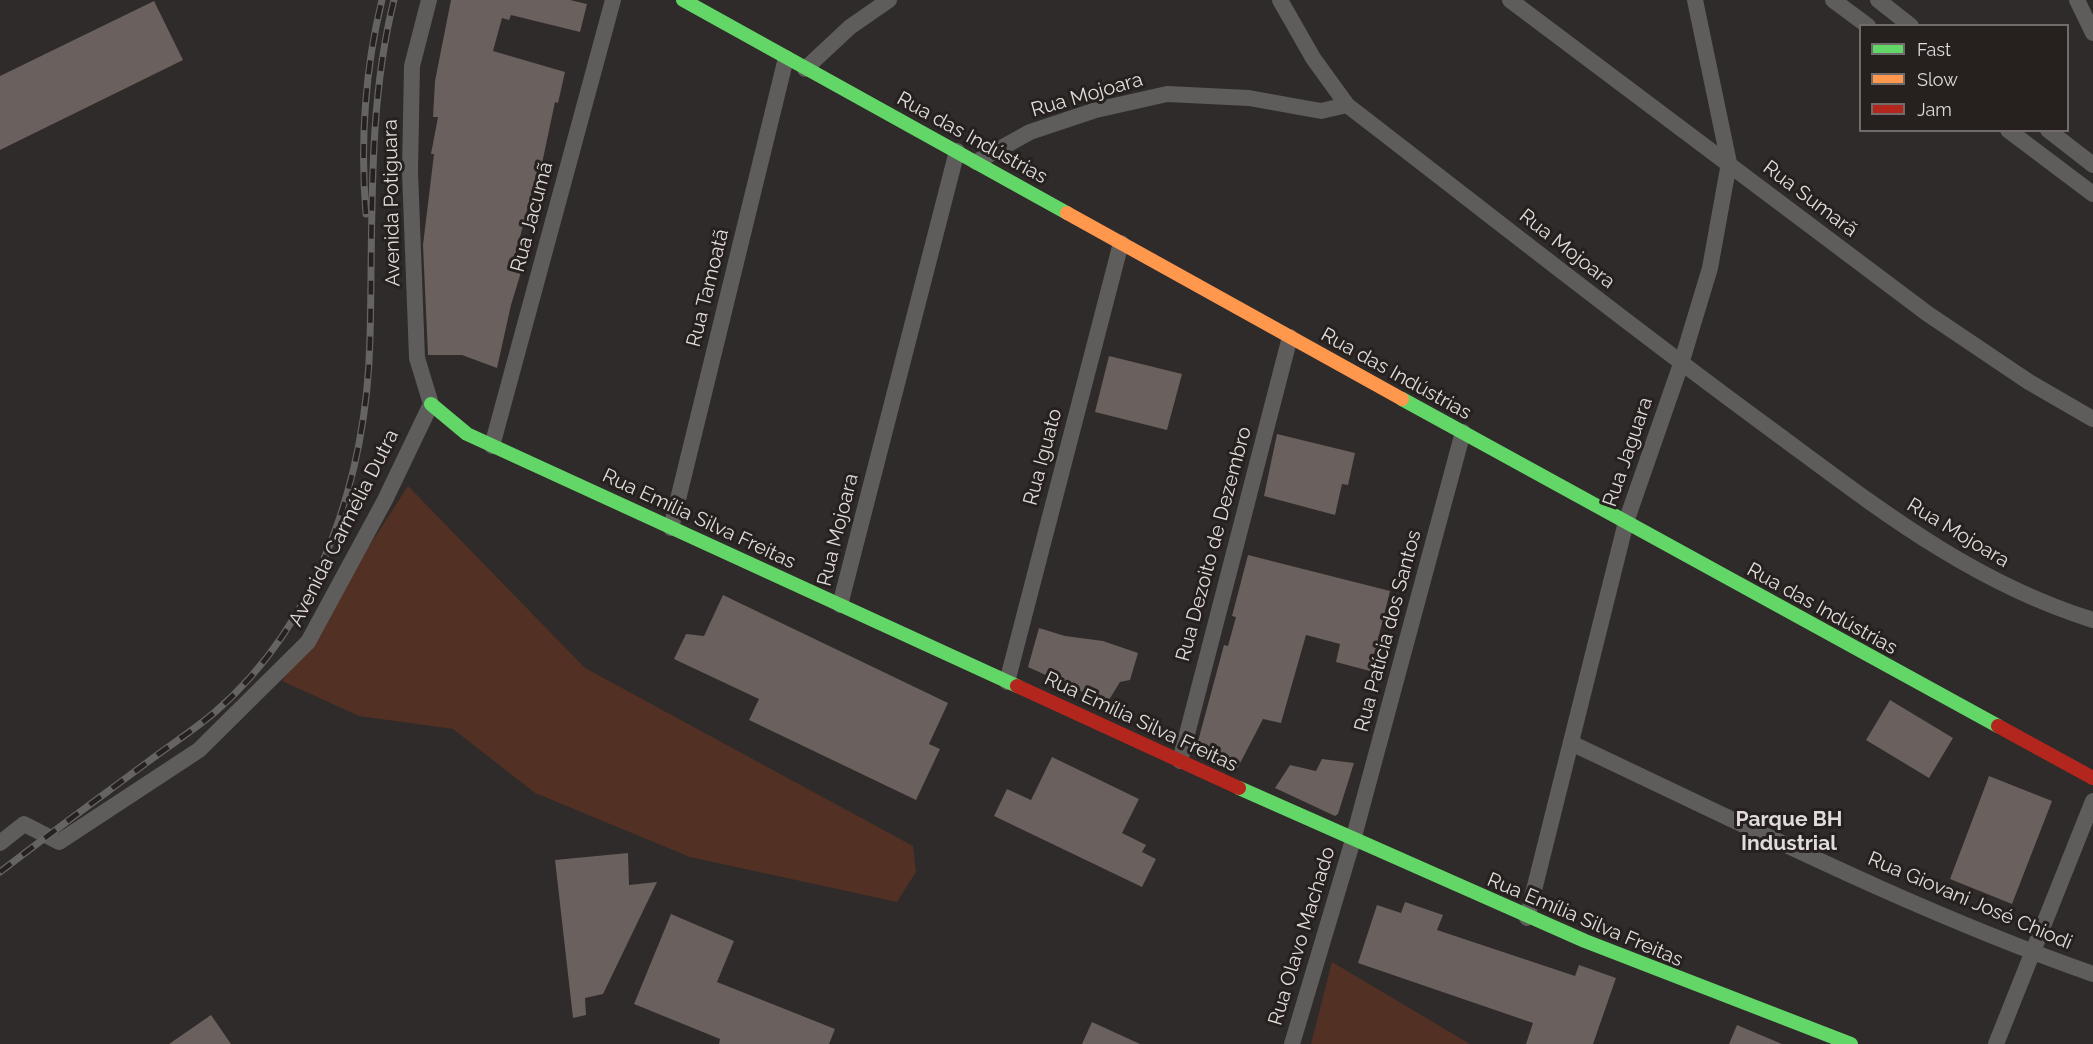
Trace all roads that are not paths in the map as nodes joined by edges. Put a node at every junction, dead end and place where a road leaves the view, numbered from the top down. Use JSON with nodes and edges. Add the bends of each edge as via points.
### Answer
{"nodes":[{"id":1,"x":429,"y":0,"type":"edge"},
{"id":2,"x":613,"y":0,"type":"edge"},
{"id":3,"x":683,"y":0,"type":"edge"},
{"id":4,"x":888,"y":0,"type":"edge"},
{"id":5,"x":1280,"y":0,"type":"edge"},
{"id":6,"x":1510,"y":0,"type":"edge"},
{"id":7,"x":1695,"y":0,"type":"edge"},
{"id":8,"x":1833,"y":0,"type":"edge"},
{"id":9,"x":1878,"y":0,"type":"edge"},
{"id":10,"x":2077,"y":0,"type":"edge"},
{"id":11,"x":1865,"y":24,"type":"edge"},
{"id":12,"x":1908,"y":24,"type":"edge"},
{"id":13,"x":2093,"y":33,"type":"edge"},
{"id":14,"x":786,"y":58,"type":"junction"},
{"id":15,"x":805,"y":69,"type":"junction"},
{"id":16,"x":1347,"y":105,"type":"junction"},
{"id":17,"x":2011,"y":132,"type":"edge"},
{"id":18,"x":2051,"y":132,"type":"edge"},
{"id":19,"x":957,"y":151,"type":"junction"},
{"id":20,"x":976,"y":162,"type":"junction"},
{"id":21,"x":1729,"y":163,"type":"junction"},
{"id":22,"x":2093,"y":165,"type":"edge"},
{"id":23,"x":2093,"y":194,"type":"edge"},
{"id":24,"x":1121,"y":243,"type":"junction"},
{"id":25,"x":1290,"y":337,"type":"junction"},
{"id":26,"x":1682,"y":364,"type":"junction"},
{"id":27,"x":430,"y":404,"type":"junction"},
{"id":28,"x":2093,"y":419,"type":"edge"},
{"id":29,"x":1463,"y":432,"type":"junction"},
{"id":30,"x":492,"y":446,"type":"junction"},
{"id":31,"x":1626,"y":522,"type":"junction"},
{"id":32,"x":671,"y":528,"type":"junction"},
{"id":33,"x":840,"y":605,"type":"junction"},
{"id":34,"x":2093,"y":620,"type":"edge"},
{"id":35,"x":1007,"y":682,"type":"junction"},
{"id":36,"x":1571,"y":743,"type":"junction"},
{"id":37,"x":1180,"y":761,"type":"junction"},
{"id":38,"x":2093,"y":778,"type":"edge"},
{"id":39,"x":2093,"y":801,"type":"edge"},
{"id":40,"x":1353,"y":840,"type":"junction"},
{"id":41,"x":0,"y":843,"type":"edge"},
{"id":42,"x":1527,"y":918,"type":"junction"},
{"id":43,"x":2031,"y":952,"type":"junction"},
{"id":44,"x":2093,"y":974,"type":"edge"},
{"id":45,"x":1292,"y":1044,"type":"edge"},
{"id":46,"x":1851,"y":1044,"type":"edge"},
{"id":47,"x":1996,"y":1044,"type":"edge"}],
"edges":[{"from":1,"to":27,"type":"street","name":"Avenida Potiguara","via":[[412,66],[410,171],[417,358]]},
{"from":2,"to":30,"type":"street","name":"Rua Jacumã"},
{"from":3,"to":14,"type":"street","name":"Rua das Indústrias"},
{"from":4,"to":15,"type":"street","via":[[850,27]]},
{"from":5,"to":16,"type":"street","via":[[1313,58]]},
{"from":6,"to":21,"type":"street","name":"Rua Sumarã"},
{"from":7,"to":21,"type":"street","name":"Rua Jaguara"},
{"from":8,"to":11,"type":"street"},
{"from":9,"to":12,"type":"street"},
{"from":10,"to":13,"type":"street"},
{"from":14,"to":15,"type":"street","name":"Rua das Indústrias"},
{"from":14,"to":32,"type":"street","name":"Rua Tamoatã"},
{"from":15,"to":19,"type":"street","name":"Rua das Indústrias"},
{"from":16,"to":20,"type":"street","name":"Rua Mojoara","via":[[1321,111],[1249,98],[1167,94],[1096,110],[1030,132]]},
{"from":16,"to":26,"type":"street","name":"Rua Mojoara"},
{"from":17,"to":23,"type":"street"},
{"from":18,"to":22,"type":"street"},
{"from":19,"to":20,"type":"street","name":"Rua das Indústrias"},
{"from":19,"to":33,"type":"street","name":"Rua Mojoara"},
{"from":20,"to":24,"type":"street","name":"Rua das Indústrias"},
{"from":21,"to":26,"type":"street","name":"Rua Jaguara","via":[[1710,268]]},
{"from":21,"to":28,"type":"street","name":"Rua Sumarã","via":[[1928,314]]},
{"from":24,"to":25,"type":"street","name":"Rua das Indústrias"},
{"from":24,"to":35,"type":"street","name":"Rua Iguato"},
{"from":25,"to":29,"type":"street","name":"Rua das Indústrias"},
{"from":25,"to":37,"type":"street","name":"Rua Dezoito de Dezembro"},
{"from":26,"to":31,"type":"street","name":"Rua Jaguara"},
{"from":26,"to":34,"type":"street","name":"Rua Mojoara","via":[[1918,537],[1988,578],[2048,606]]},
{"from":27,"to":30,"type":"street","name":"Rua Emília Silva Freitas","via":[[467,434]]},
{"from":27,"to":41,"type":"street","name":"Avenida Carmélia Dutra","via":[[386,500],[309,642],[199,750],[59,842],[24,824]]},
{"from":29,"to":31,"type":"street","name":"Rua das Indústrias"},
{"from":29,"to":40,"type":"street","name":"Rua Patícia dos Santos"},
{"from":30,"to":32,"type":"street","name":"Rua Emília Silva Freitas"},
{"from":31,"to":36,"type":"street","name":"Rua Jaguara"},
{"from":31,"to":38,"type":"street","name":"Rua das Indústrias"},
{"from":32,"to":33,"type":"street","name":"Rua Emília Silva Freitas"},
{"from":33,"to":35,"type":"street","name":"Rua Emília Silva Freitas"},
{"from":35,"to":37,"type":"street","name":"Rua Emília Silva Freitas"},
{"from":36,"to":42,"type":"street","name":"Rua Jaguara"},
{"from":36,"to":43,"type":"street","name":"Rua Giovani José Chiodi","via":[[1790,847]]},
{"from":37,"to":40,"type":"street","name":"Rua Emília Silva Freitas"},
{"from":39,"to":43,"type":"street"},
{"from":40,"to":42,"type":"street","name":"Rua Emília Silva Freitas"},
{"from":40,"to":45,"type":"street","name":"Rua Olavo Machado"},
{"from":42,"to":46,"type":"street","name":"Rua Emília Silva Freitas","via":[[1729,1001]]},
{"from":43,"to":44,"type":"street","name":"Rua Giovani José Chiodi"},
{"from":43,"to":47,"type":"street"}]}
